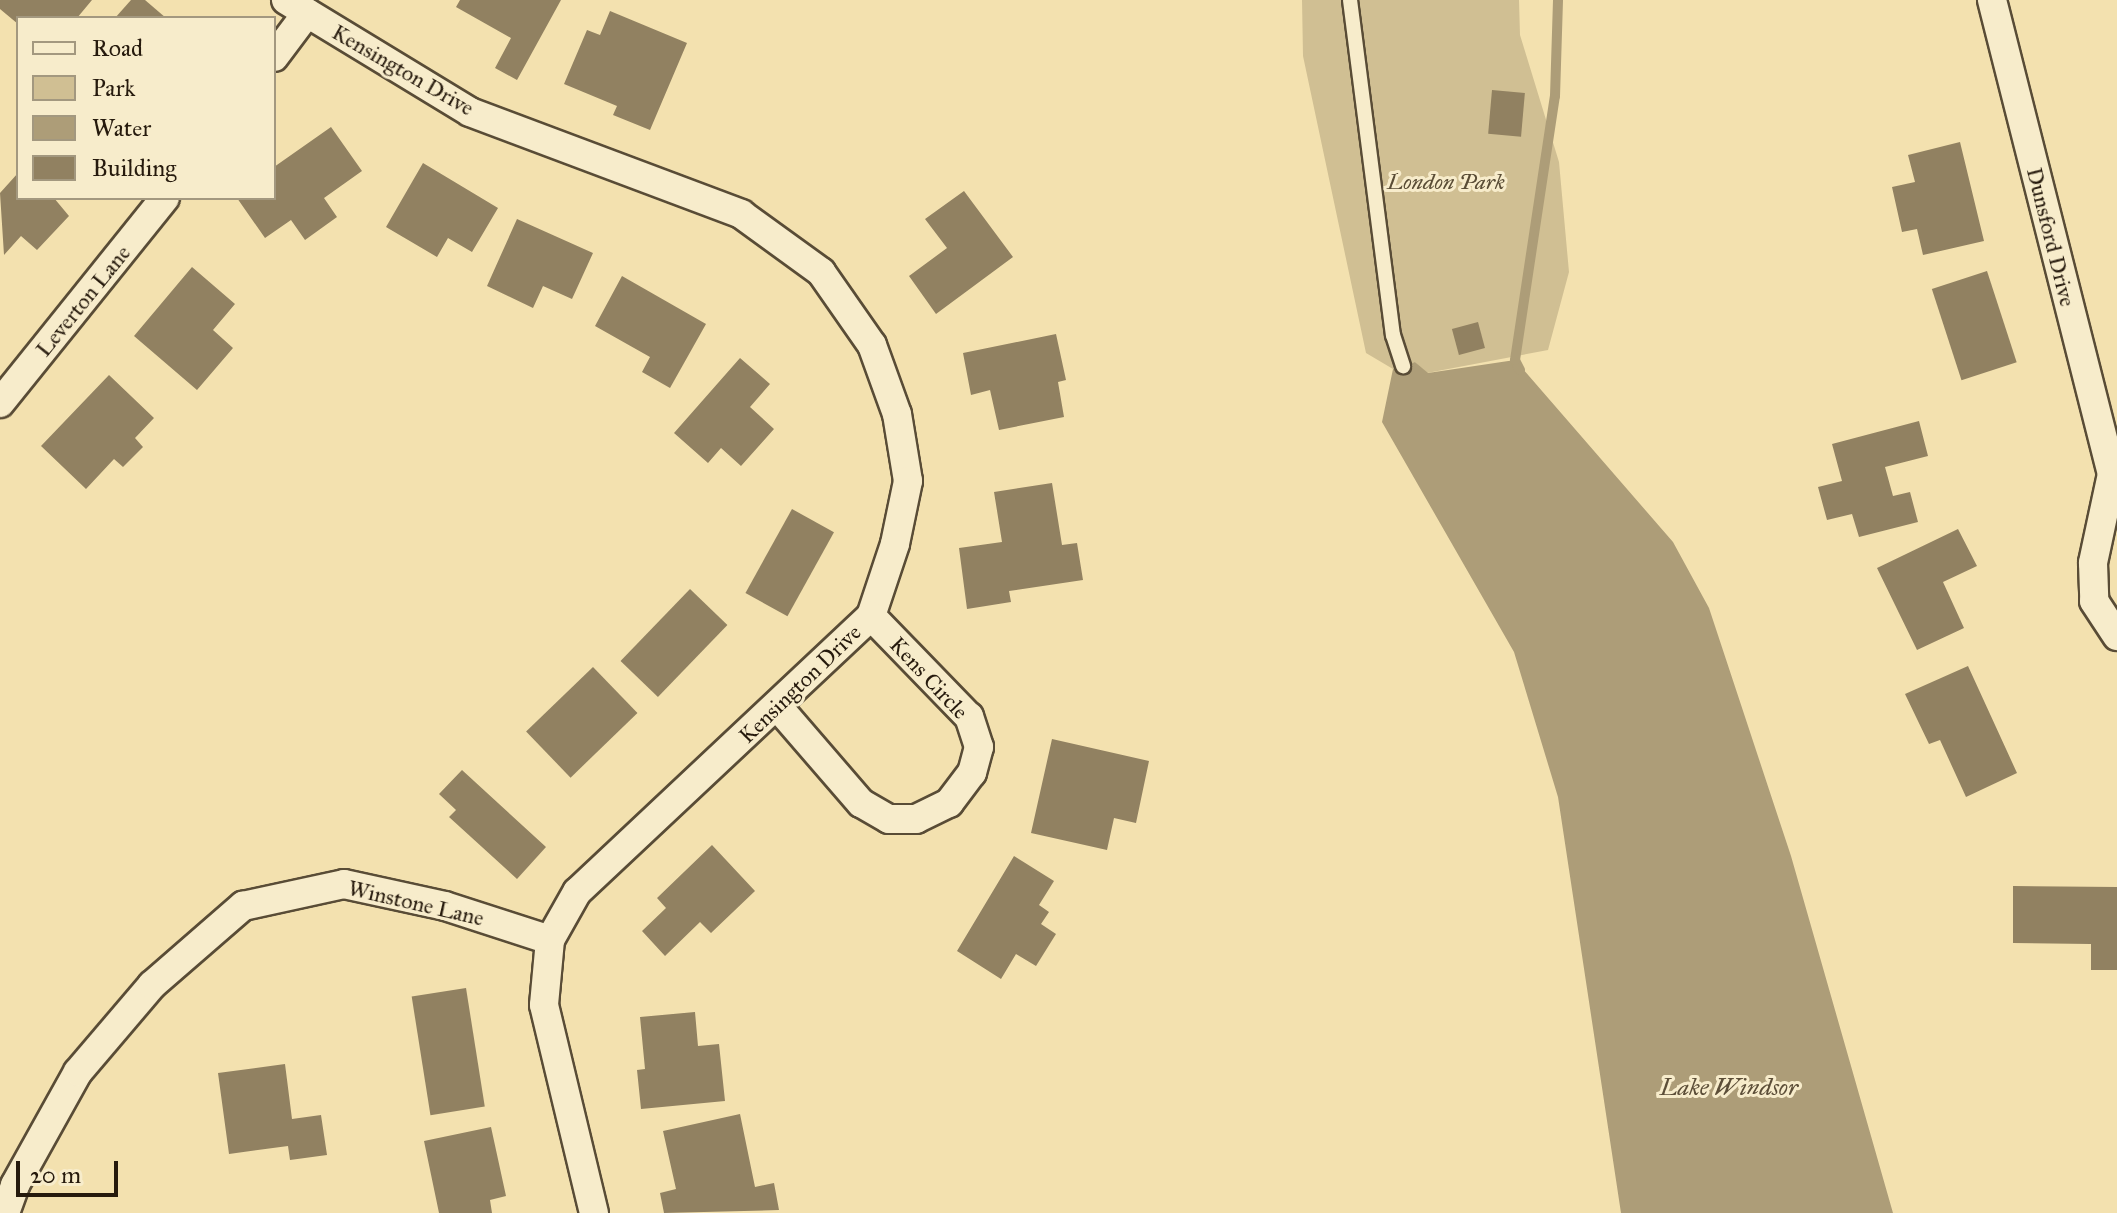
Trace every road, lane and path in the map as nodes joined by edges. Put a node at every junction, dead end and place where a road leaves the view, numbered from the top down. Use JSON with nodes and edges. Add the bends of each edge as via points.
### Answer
{"nodes":[{"id":1,"x":1350,"y":0,"type":"edge"},
{"id":2,"x":2000,"y":2,"type":"edge"},
{"id":3,"x":296,"y":6,"type":"edge"},
{"id":4,"x":276,"y":52,"type":"edge"},
{"id":5,"x":163,"y":200,"type":"edge"},
{"id":6,"x":1403,"y":366,"type":"dead end"},
{"id":7,"x":0,"y":403,"type":"edge"},
{"id":8,"x":2114,"y":476,"type":"edge"},
{"id":9,"x":871,"y":616,"type":"junction"},
{"id":10,"x":2117,"y":636,"type":"edge"},
{"id":11,"x":778,"y":707,"type":"junction"},
{"id":12,"x":550,"y":940,"type":"junction"},
{"id":13,"x":5,"y":1213,"type":"edge"},
{"id":14,"x":594,"y":1213,"type":"edge"}],
"edges":[{"from":1,"to":6,"type":"lane","via":[[1393,335]]},
{"from":2,"to":8,"type":"street","name":"Dunsford Drive"},
{"from":3,"to":4,"type":"street"},
{"from":3,"to":9,"type":"street","name":"Kensington Drive","via":[[470,112],[741,214],[821,272],[872,345],[897,414],[908,481],[895,544]]},
{"from":5,"to":7,"type":"street","name":"Leverton Lane"},
{"from":8,"to":10,"type":"street","name":"Dunsford Drive","via":[[2093,563],[2094,601]]},
{"from":9,"to":11,"type":"street","name":"Kensington Drive"},
{"from":9,"to":11,"type":"street","name":"Kens Circle","via":[[969,717],[979,747],[972,773],[949,803],[916,819],[889,819],[870,808]]},
{"from":11,"to":12,"type":"street","name":"Kensington Drive","via":[[577,892]]},
{"from":12,"to":13,"type":"street","name":"Winstone Lane","via":[[445,906],[344,884],[243,906],[152,985],[78,1072]]},
{"from":12,"to":14,"type":"street","name":"Kensington Drive","via":[[544,1005]]}]}
